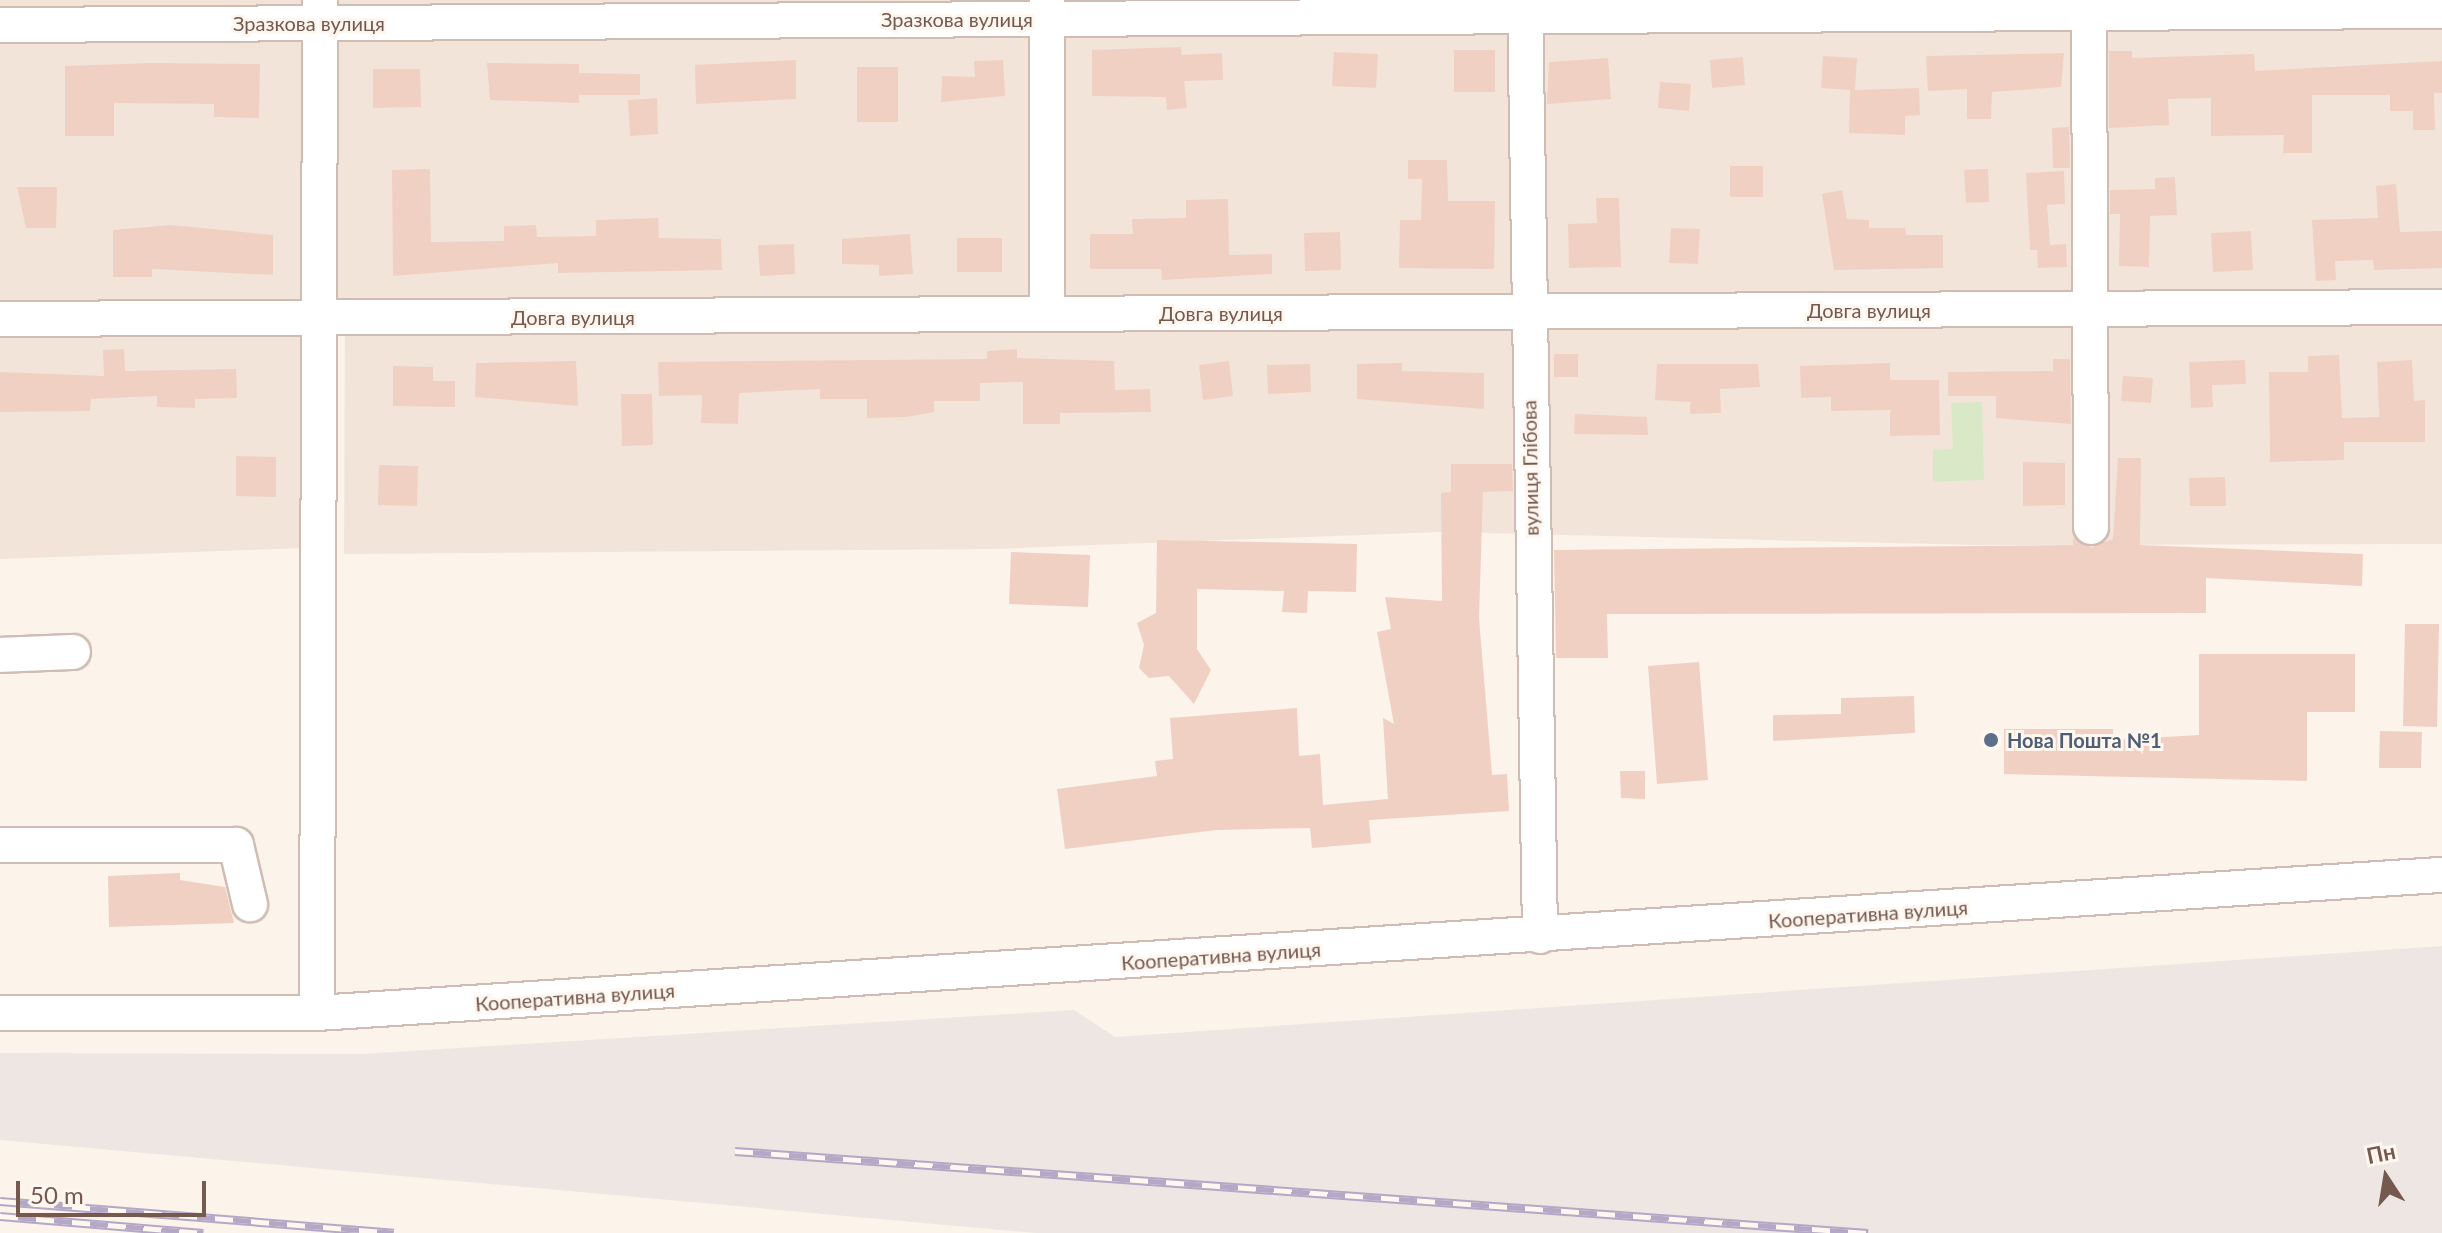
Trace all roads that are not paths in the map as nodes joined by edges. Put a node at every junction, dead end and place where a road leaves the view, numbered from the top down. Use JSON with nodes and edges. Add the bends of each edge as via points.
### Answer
{"nodes":[{"id":1,"x":2089,"y":6,"type":"edge"},
{"id":2,"x":1525,"y":8,"type":"edge"},
{"id":3,"x":1047,"y":9,"type":"edge"},
{"id":4,"x":2442,"y":11,"type":"edge"},
{"id":5,"x":320,"y":12,"type":"edge"},
{"id":6,"x":0,"y":25,"type":"edge"},
{"id":7,"x":2442,"y":307,"type":"edge"},
{"id":8,"x":2090,"y":309,"type":"junction"},
{"id":9,"x":1526,"y":312,"type":"junction"},
{"id":10,"x":1047,"y":314,"type":"junction"},
{"id":11,"x":321,"y":318,"type":"junction"},
{"id":12,"x":0,"y":319,"type":"edge"},
{"id":13,"x":2091,"y":527,"type":"dead end"},
{"id":14,"x":73,"y":652,"type":"dead end"},
{"id":15,"x":0,"y":655,"type":"edge"},
{"id":16,"x":0,"y":845,"type":"edge"},
{"id":17,"x":2442,"y":875,"type":"edge"},
{"id":18,"x":250,"y":904,"type":"dead end"},
{"id":19,"x":1540,"y":936,"type":"junction"},
{"id":20,"x":0,"y":1013,"type":"edge"},
{"id":21,"x":317,"y":1013,"type":"junction"}],
"edges":[{"from":1,"to":2,"type":"street","name":"Зразкова вулиця"},
{"from":1,"to":4,"type":"street","name":"Зразкова вулиця"},
{"from":1,"to":8,"type":"street"},
{"from":2,"to":3,"type":"street","name":"Зразкова вулиця"},
{"from":2,"to":9,"type":"street","name":"вулиця Глібова"},
{"from":3,"to":5,"type":"street","name":"Зразкова вулиця"},
{"from":3,"to":10,"type":"street"},
{"from":5,"to":6,"type":"street","name":"Зразкова вулиця"},
{"from":5,"to":11,"type":"street"},
{"from":7,"to":8,"type":"street","name":"Довга вулиця"},
{"from":8,"to":9,"type":"street","name":"Довга вулиця"},
{"from":8,"to":13,"type":"street"},
{"from":9,"to":10,"type":"street","name":"Довга вулиця"},
{"from":9,"to":19,"type":"street","name":"вулиця Глібова"},
{"from":10,"to":11,"type":"street","name":"Довга вулиця"},
{"from":11,"to":12,"type":"street","name":"Довга вулиця"},
{"from":11,"to":21,"type":"street"},
{"from":14,"to":15,"type":"street"},
{"from":16,"to":18,"type":"street","via":[[236,845]]},
{"from":17,"to":19,"type":"street","name":"Кооперативна вулиця"},
{"from":19,"to":21,"type":"street","name":"Кооперативна вулиця"},
{"from":20,"to":21,"type":"street","name":"Кооперативна вулиця"}]}
